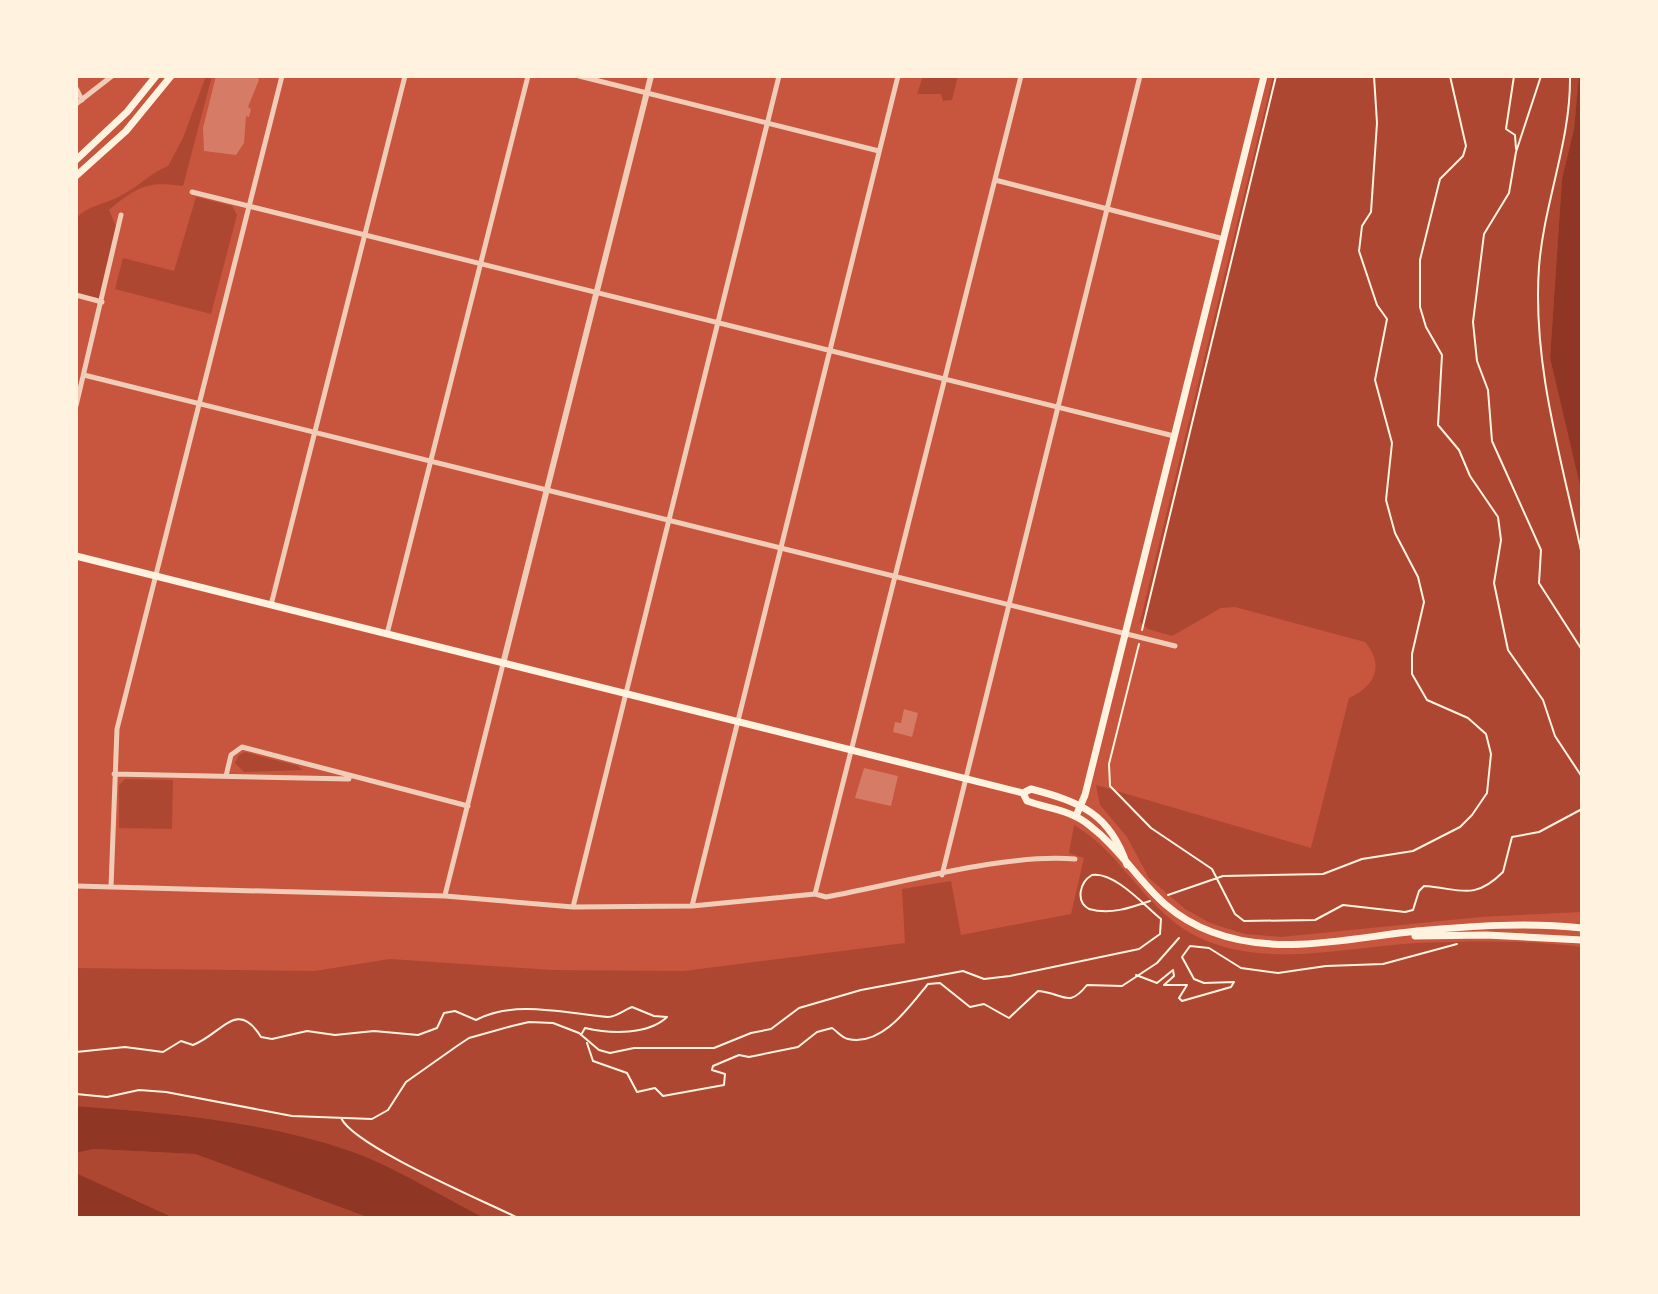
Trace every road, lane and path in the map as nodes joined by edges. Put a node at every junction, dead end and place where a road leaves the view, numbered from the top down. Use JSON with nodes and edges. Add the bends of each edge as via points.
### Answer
{"nodes":[{"id":1,"x":112,"y":76,"type":"edge"},
{"id":2,"x":156,"y":76,"type":"edge"},
{"id":3,"x":171,"y":76,"type":"edge"},
{"id":4,"x":282,"y":76,"type":"edge"},
{"id":5,"x":405,"y":76,"type":"edge"},
{"id":6,"x":528,"y":76,"type":"edge"},
{"id":7,"x":579,"y":76,"type":"edge"},
{"id":8,"x":651,"y":76,"type":"edge"},
{"id":9,"x":779,"y":76,"type":"edge"},
{"id":10,"x":898,"y":76,"type":"edge"},
{"id":11,"x":1021,"y":76,"type":"edge"},
{"id":12,"x":1140,"y":76,"type":"edge"},
{"id":13,"x":1264,"y":76,"type":"edge"},
{"id":14,"x":1276,"y":76,"type":"edge"},
{"id":15,"x":1374,"y":76,"type":"edge"},
{"id":16,"x":1450,"y":76,"type":"edge"},
{"id":17,"x":1514,"y":76,"type":"edge"},
{"id":18,"x":1541,"y":76,"type":"edge"},
{"id":19,"x":1570,"y":76,"type":"edge"},
{"id":20,"x":76,"y":88,"type":"edge"},
{"id":21,"x":646,"y":93,"type":"junction"},
{"id":22,"x":79,"y":102,"type":"edge"},
{"id":23,"x":767,"y":124,"type":"junction"},
{"id":24,"x":879,"y":151,"type":"junction"},
{"id":25,"x":1516,"y":152,"type":"junction"},
{"id":26,"x":76,"y":160,"type":"edge"},
{"id":27,"x":76,"y":176,"type":"edge"},
{"id":28,"x":995,"y":180,"type":"junction"},
{"id":29,"x":192,"y":192,"type":"dead end"},
{"id":30,"x":250,"y":204,"type":"junction"},
{"id":31,"x":1107,"y":210,"type":"junction"},
{"id":32,"x":121,"y":215,"type":"dead end"},
{"id":33,"x":365,"y":233,"type":"junction"},
{"id":34,"x":1224,"y":239,"type":"junction"},
{"id":35,"x":480,"y":262,"type":"junction"},
{"id":36,"x":597,"y":291,"type":"junction"},
{"id":37,"x":76,"y":295,"type":"edge"},
{"id":38,"x":102,"y":302,"type":"junction"},
{"id":39,"x":718,"y":322,"type":"junction"},
{"id":40,"x":830,"y":349,"type":"junction"},
{"id":41,"x":84,"y":375,"type":"junction"},
{"id":42,"x":944,"y":378,"type":"junction"},
{"id":43,"x":200,"y":404,"type":"junction"},
{"id":44,"x":76,"y":406,"type":"edge"},
{"id":45,"x":1058,"y":407,"type":"junction"},
{"id":46,"x":315,"y":432,"type":"junction"},
{"id":47,"x":1174,"y":436,"type":"junction"},
{"id":48,"x":429,"y":461,"type":"junction"},
{"id":49,"x":547,"y":491,"type":"junction"},
{"id":50,"x":668,"y":520,"type":"junction"},
{"id":51,"x":780,"y":548,"type":"junction"},
{"id":52,"x":1582,"y":555,"type":"edge"},
{"id":53,"x":76,"y":556,"type":"edge"},
{"id":54,"x":156,"y":576,"type":"junction"},
{"id":55,"x":896,"y":577,"type":"junction"},
{"id":56,"x":271,"y":605,"type":"junction"},
{"id":57,"x":1008,"y":605,"type":"junction"},
{"id":58,"x":387,"y":634,"type":"junction"},
{"id":59,"x":1125,"y":634,"type":"junction"},
{"id":60,"x":1140,"y":638,"type":"junction"},
{"id":61,"x":1175,"y":646,"type":"dead end"},
{"id":62,"x":1582,"y":650,"type":"edge"},
{"id":63,"x":503,"y":664,"type":"junction"},
{"id":64,"x":625,"y":694,"type":"junction"},
{"id":65,"x":738,"y":722,"type":"junction"},
{"id":66,"x":852,"y":751,"type":"junction"},
{"id":67,"x":114,"y":774,"type":"junction"},
{"id":68,"x":226,"y":776,"type":"junction"},
{"id":69,"x":1582,"y":777,"type":"edge"},
{"id":70,"x":356,"y":779,"type":"junction"},
{"id":71,"x":965,"y":779,"type":"junction"},
{"id":72,"x":1023,"y":793,"type":"junction"},
{"id":73,"x":1082,"y":804,"type":"junction"},
{"id":74,"x":468,"y":806,"type":"junction"},
{"id":75,"x":1582,"y":809,"type":"edge"},
{"id":76,"x":1076,"y":816,"type":"junction"},
{"id":77,"x":1075,"y":859,"type":"dead end"},
{"id":78,"x":1127,"y":865,"type":"junction"},
{"id":79,"x":942,"y":875,"type":"junction"},
{"id":80,"x":1215,"y":878,"type":"junction"},
{"id":81,"x":1195,"y":885,"type":"dead end"},
{"id":82,"x":76,"y":886,"type":"edge"},
{"id":83,"x":111,"y":887,"type":"junction"},
{"id":84,"x":815,"y":894,"type":"junction"},
{"id":85,"x":445,"y":896,"type":"junction"},
{"id":86,"x":692,"y":906,"type":"junction"},
{"id":87,"x":573,"y":907,"type":"junction"},
{"id":88,"x":1126,"y":909,"type":"dead end"},
{"id":89,"x":1582,"y":928,"type":"edge"},
{"id":90,"x":1393,"y":936,"type":"junction"},
{"id":91,"x":1179,"y":938,"type":"dead end"},
{"id":92,"x":1582,"y":940,"type":"edge"},
{"id":93,"x":1462,"y":942,"type":"dead end"},
{"id":94,"x":1135,"y":975,"type":"junction"},
{"id":95,"x":581,"y":1035,"type":"junction"},
{"id":96,"x":587,"y":1041,"type":"junction"},
{"id":97,"x":76,"y":1052,"type":"edge"},
{"id":98,"x":76,"y":1094,"type":"edge"},
{"id":99,"x":341,"y":1118,"type":"junction"},
{"id":100,"x":518,"y":1218,"type":"edge"}],
"edges":[{"from":1,"to":22,"type":"street"},
{"from":2,"to":26,"type":"main road"},
{"from":3,"to":27,"type":"main road","via":[[126,131]]},
{"from":4,"to":30,"type":"street"},
{"from":5,"to":33,"type":"street"},
{"from":6,"to":35,"type":"street"},
{"from":7,"to":21,"type":"street"},
{"from":8,"to":21,"type":"street"},
{"from":9,"to":23,"type":"street"},
{"from":10,"to":24,"type":"street"},
{"from":11,"to":28,"type":"street"},
{"from":12,"to":31,"type":"street"},
{"from":13,"to":34,"type":"main road"},
{"from":14,"to":60,"type":"path"},
{"from":15,"to":80,"type":"path","via":[[1377,123],[1371,212],[1362,226],[1359,251],[1387,319],[1375,380],[1392,443],[1386,500],[1424,602],[1412,674],[1427,700],[1468,718],[1486,734],[1490,782],[1472,815],[1413,851],[1362,859],[1323,874]]},
{"from":16,"to":69,"type":"path","via":[[1466,146],[1440,179],[1419,272],[1420,307],[1442,355],[1438,425],[1498,517],[1501,540],[1494,583],[1508,650],[1543,700],[1555,736]]},
{"from":17,"to":25,"type":"path","via":[[1506,129],[1515,135]]},
{"from":18,"to":25,"type":"path"},
{"from":19,"to":52,"type":"path","via":[[1570,108],[1542,238],[1539,296],[1542,369]]},
{"from":20,"to":22,"type":"street"},
{"from":21,"to":23,"type":"street"},
{"from":21,"to":36,"type":"street"},
{"from":23,"to":24,"type":"street"},
{"from":23,"to":39,"type":"street"},
{"from":24,"to":40,"type":"street"},
{"from":25,"to":62,"type":"path","via":[[1509,193],[1484,234],[1473,322],[1477,361],[1488,390],[1492,441],[1541,550],[1539,583]]},
{"from":28,"to":31,"type":"street"},
{"from":28,"to":42,"type":"street"},
{"from":29,"to":30,"type":"street"},
{"from":30,"to":33,"type":"street"},
{"from":30,"to":43,"type":"street"},
{"from":31,"to":34,"type":"street"},
{"from":31,"to":45,"type":"street"},
{"from":32,"to":38,"type":"street"},
{"from":33,"to":35,"type":"street"},
{"from":33,"to":46,"type":"street"},
{"from":34,"to":47,"type":"main road"},
{"from":35,"to":36,"type":"street"},
{"from":35,"to":48,"type":"street"},
{"from":36,"to":39,"type":"street"},
{"from":36,"to":49,"type":"street"},
{"from":37,"to":38,"type":"street"},
{"from":38,"to":41,"type":"street"},
{"from":39,"to":40,"type":"street"},
{"from":39,"to":50,"type":"street"},
{"from":40,"to":42,"type":"street"},
{"from":40,"to":51,"type":"street"},
{"from":41,"to":43,"type":"street"},
{"from":41,"to":44,"type":"street"},
{"from":42,"to":45,"type":"street"},
{"from":42,"to":55,"type":"street"},
{"from":43,"to":46,"type":"street"},
{"from":43,"to":54,"type":"street"},
{"from":45,"to":47,"type":"street"},
{"from":45,"to":57,"type":"street"},
{"from":46,"to":48,"type":"street"},
{"from":46,"to":56,"type":"street"},
{"from":47,"to":59,"type":"main road"},
{"from":48,"to":49,"type":"street"},
{"from":48,"to":58,"type":"street"},
{"from":49,"to":50,"type":"street"},
{"from":49,"to":63,"type":"street"},
{"from":50,"to":51,"type":"street"},
{"from":50,"to":64,"type":"street"},
{"from":51,"to":55,"type":"street"},
{"from":51,"to":65,"type":"street"},
{"from":53,"to":54,"type":"main road"},
{"from":54,"to":56,"type":"main road"},
{"from":54,"to":67,"type":"street","via":[[117,729]]},
{"from":55,"to":57,"type":"street"},
{"from":55,"to":66,"type":"street"},
{"from":56,"to":58,"type":"main road"},
{"from":57,"to":59,"type":"street"},
{"from":57,"to":71,"type":"street"},
{"from":58,"to":63,"type":"main road"},
{"from":59,"to":60,"type":"street"},
{"from":59,"to":73,"type":"main road"},
{"from":60,"to":61,"type":"street"},
{"from":60,"to":80,"type":"path","via":[[1109,764],[1110,786],[1151,828],[1201,859]]},
{"from":63,"to":64,"type":"main road"},
{"from":63,"to":74,"type":"street"},
{"from":64,"to":65,"type":"main road"},
{"from":64,"to":87,"type":"street"},
{"from":65,"to":66,"type":"main road"},
{"from":65,"to":86,"type":"street"},
{"from":66,"to":71,"type":"main road"},
{"from":66,"to":84,"type":"street"},
{"from":67,"to":68,"type":"street"},
{"from":67,"to":83,"type":"street"},
{"from":68,"to":70,"type":"street"},
{"from":68,"to":70,"type":"street","via":[[231,755],[242,747]]},
{"from":70,"to":74,"type":"street"},
{"from":71,"to":72,"type":"main road"},
{"from":71,"to":79,"type":"street"},
{"from":72,"to":73,"type":"main road","via":[[1031,789]]},
{"from":72,"to":76,"type":"main road","via":[[1027,801]]},
{"from":73,"to":76,"type":"main road"},
{"from":73,"to":78,"type":"main road","via":[[1112,833]]},
{"from":74,"to":85,"type":"street"},
{"from":75,"to":80,"type":"path","via":[[1539,832],[1512,837],[1503,872],[1495,880],[1464,894],[1424,886],[1413,910],[1405,912],[1343,905],[1315,920],[1244,921]]},
{"from":76,"to":78,"type":"main road","via":[[1109,842]]},
{"from":77,"to":79,"type":"street","via":[[1007,862]]},
{"from":78,"to":90,"type":"main road","via":[[1166,907],[1229,938],[1275,945]]},
{"from":79,"to":84,"type":"street","via":[[826,897]]},
{"from":80,"to":81,"type":"path"},
{"from":82,"to":83,"type":"street"},
{"from":83,"to":85,"type":"street"},
{"from":84,"to":86,"type":"street"},
{"from":85,"to":87,"type":"street"},
{"from":86,"to":87,"type":"street"},
{"from":88,"to":96,"type":"path","via":[[1104,912],[1084,906],[1084,881],[1098,874],[1109,878],[1161,919],[1160,934],[1139,949],[990,979],[963,971],[861,990],[799,1008],[771,1029],[714,1048],[610,1053]]},
{"from":89,"to":90,"type":"main road","via":[[1485,926]]},
{"from":90,"to":92,"type":"main road"},
{"from":91,"to":94,"type":"path","via":[[1157,963]]},
{"from":93,"to":94,"type":"path","via":[[1383,964],[1278,973],[1241,968],[1209,948],[1190,946],[1182,957],[1194,979],[1234,982],[1182,1001],[1185,983],[1164,985],[1176,972],[1157,983]]},
{"from":94,"to":96,"type":"path","via":[[1122,986],[1087,985],[1072,1000],[1038,991],[1009,1018],[984,1004],[970,1007],[946,985],[934,982],[891,1029],[852,1040],[824,1029],[798,1047],[739,1055],[713,1066],[725,1074],[724,1085],[682,1095],[663,1096],[655,1088],[637,1092],[627,1073],[593,1061]]},
{"from":95,"to":96,"type":"path"},
{"from":95,"to":97,"type":"path","via":[[585,1028],[643,1031],[667,1017],[632,1007],[611,1017],[546,1010],[489,1013],[476,1020],[455,1011],[444,1013],[437,1028],[418,1035],[307,1031],[282,1038],[261,1037],[245,1018],[235,1019],[204,1041],[181,1041],[163,1052],[125,1047]]},
{"from":95,"to":99,"type":"path","via":[[537,1021],[469,1038],[402,1085],[381,1117]]},
{"from":98,"to":99,"type":"path","via":[[166,1092],[292,1116]]},
{"from":99,"to":100,"type":"path","via":[[367,1142]]}]}
